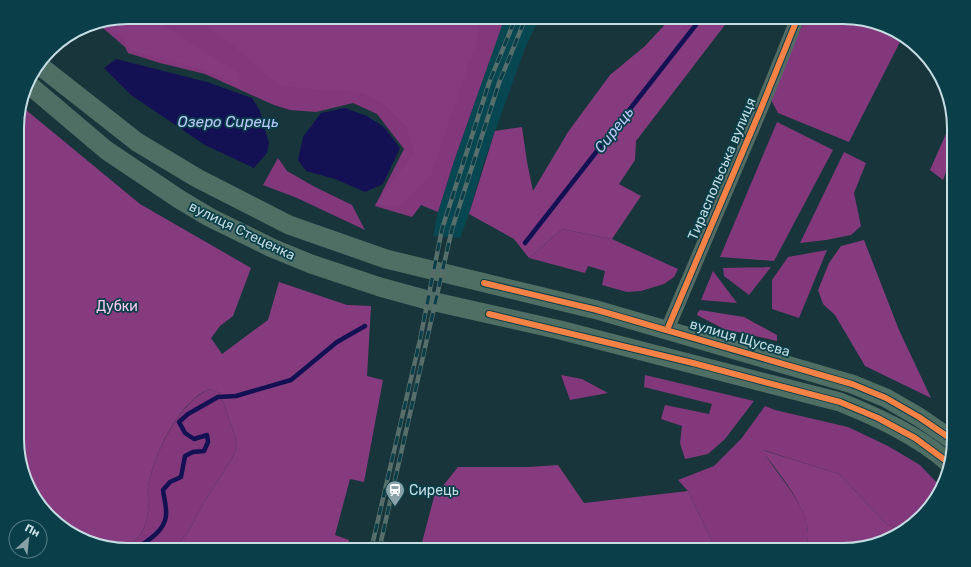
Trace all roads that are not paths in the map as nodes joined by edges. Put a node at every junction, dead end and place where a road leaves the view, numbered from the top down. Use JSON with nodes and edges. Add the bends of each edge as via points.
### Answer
{"nodes":[{"id":1,"x":795,"y":24,"type":"edge"},
{"id":2,"x":43,"y":68,"type":"edge"},
{"id":3,"x":32,"y":88,"type":"edge"},
{"id":4,"x":484,"y":283,"type":"joint"},
{"id":5,"x":667,"y":330,"type":"junction"},
{"id":6,"x":947,"y":436,"type":"edge"},
{"id":7,"x":944,"y":460,"type":"edge"}],
"edges":[{"from":1,"to":5,"type":"street","name":"Тираспольська вулиця"},
{"from":2,"to":4,"type":"main road","name":"вулиця Стеценка","via":[[138,142],[197,178],[288,225],[386,259]]},
{"from":3,"to":7,"type":"main road","name":"вулиця Стеценка","via":[[106,150],[209,217],[311,264],[431,301],[685,361],[840,402],[878,418],[915,438]]},
{"from":4,"to":5,"type":"main road","name":"вулиця Щусєва","via":[[544,296]]},
{"from":5,"to":6,"type":"main road","name":"вулиця Щусєва","via":[[852,384],[886,398]]}]}
